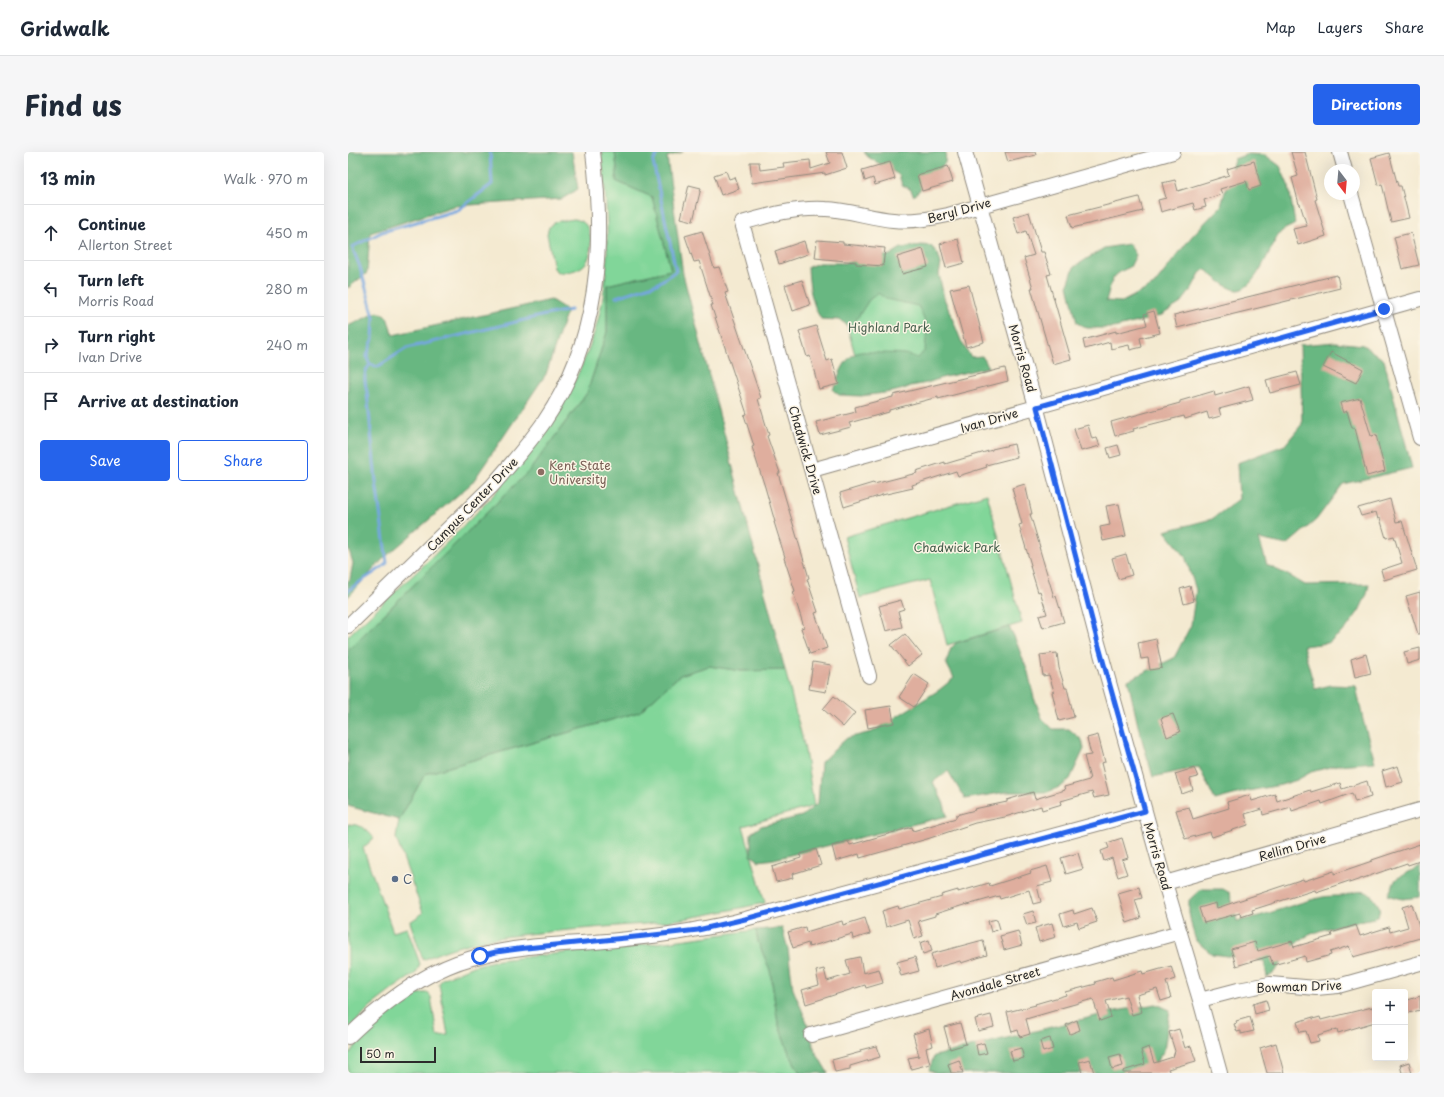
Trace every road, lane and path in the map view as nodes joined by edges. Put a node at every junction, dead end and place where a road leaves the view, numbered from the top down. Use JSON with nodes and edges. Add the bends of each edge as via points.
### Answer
{"nodes":[{"id":1,"x":593,"y":152,"type":"edge"},
{"id":2,"x":965,"y":152,"type":"edge"},
{"id":3,"x":1173,"y":152,"type":"edge"},
{"id":4,"x":1340,"y":152,"type":"edge"},
{"id":5,"x":1343,"y":164,"type":"edge"},
{"id":6,"x":1353,"y":200,"type":"edge"},
{"id":7,"x":980,"y":205,"type":"junction"},
{"id":8,"x":742,"y":223,"type":"joint"},
{"id":9,"x":1420,"y":299,"type":"edge"},
{"id":10,"x":1384,"y":309,"type":"junction"},
{"id":11,"x":1037,"y":407,"type":"junction"},
{"id":12,"x":1420,"y":438,"type":"edge"},
{"id":13,"x":812,"y":470,"type":"junction"},
{"id":14,"x":348,"y":626,"type":"edge"},
{"id":15,"x":869,"y":676,"type":"dead end"},
{"id":16,"x":1420,"y":810,"type":"edge"},
{"id":17,"x":1145,"y":811,"type":"junction"},
{"id":18,"x":1165,"y":883,"type":"junction"},
{"id":19,"x":1180,"y":932,"type":"junction"},
{"id":20,"x":1420,"y":963,"type":"edge"},
{"id":21,"x":1200,"y":1000,"type":"junction"},
{"id":22,"x":811,"y":1035,"type":"dead end"},
{"id":23,"x":348,"y":1037,"type":"edge"},
{"id":24,"x":1220,"y":1073,"type":"edge"}],
"edges":[{"from":1,"to":14,"type":"street","name":"Campus Center Drive","via":[[599,210],[597,274],[590,317],[564,386],[544,422],[492,486]]},
{"from":2,"to":7,"type":"street","name":"Morris Road"},
{"from":3,"to":7,"type":"street","name":"Beryl Drive"},
{"from":4,"to":5,"type":"street"},
{"from":6,"to":10,"type":"street"},
{"from":7,"to":8,"type":"street","name":"Beryl Drive","via":[[923,220],[893,220],[815,208],[786,211]]},
{"from":7,"to":11,"type":"street","name":"Morris Road"},
{"from":8,"to":13,"type":"street","name":"Chadwick Drive"},
{"from":9,"to":10,"type":"street","name":"Ivan Drive"},
{"from":10,"to":11,"type":"street","name":"Ivan Drive"},
{"from":10,"to":12,"type":"street"},
{"from":11,"to":13,"type":"street","name":"Ivan Drive"},
{"from":11,"to":17,"type":"street","name":"Morris Road"},
{"from":13,"to":15,"type":"street","name":"Chadwick Drive"},
{"from":16,"to":18,"type":"street","name":"Rellim Drive"},
{"from":17,"to":18,"type":"street","name":"Morris Road"},
{"from":17,"to":23,"type":"street","via":[[698,930],[526,948],[471,958],[446,967],[401,992]]},
{"from":18,"to":19,"type":"street","name":"Morris Road"},
{"from":19,"to":21,"type":"street","name":"Morris Road"},
{"from":19,"to":22,"type":"street","name":"Avondale Street"},
{"from":20,"to":21,"type":"street","name":"Bowman Drive","via":[[1338,986],[1316,988],[1270,984]]},
{"from":21,"to":24,"type":"street","name":"Morris Road"}]}
